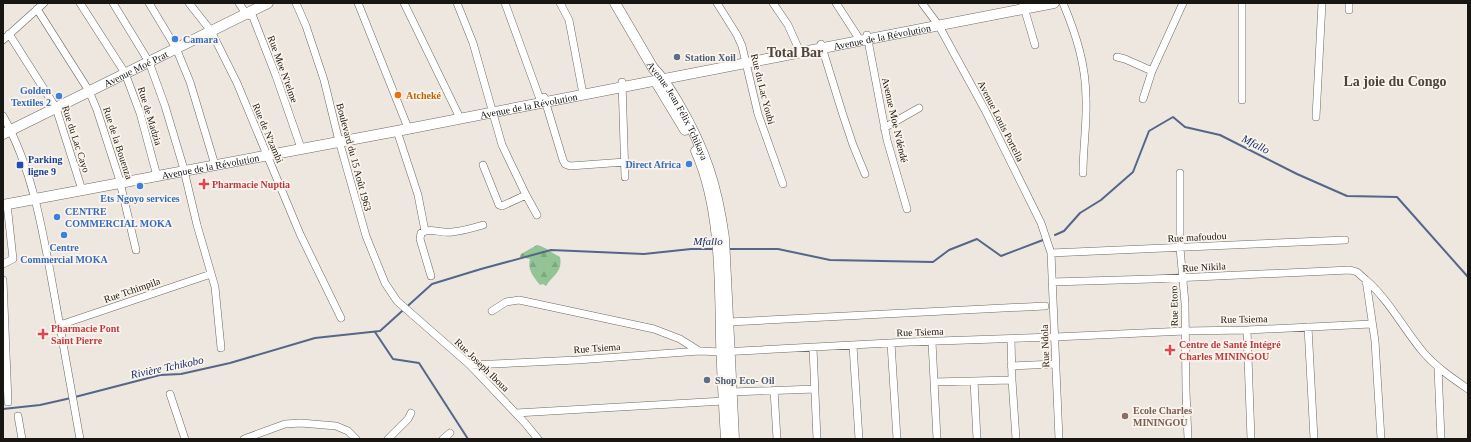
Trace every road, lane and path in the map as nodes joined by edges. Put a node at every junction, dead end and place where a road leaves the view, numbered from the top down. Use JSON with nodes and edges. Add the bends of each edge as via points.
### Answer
{"nodes":[{"id":1,"x":44,"y":3,"type":"edge"},
{"id":2,"x":80,"y":3,"type":"edge"},
{"id":3,"x":113,"y":3,"type":"edge"},
{"id":4,"x":149,"y":3,"type":"edge"},
{"id":5,"x":189,"y":3,"type":"edge"},
{"id":6,"x":239,"y":3,"type":"edge"},
{"id":7,"x":268,"y":3,"type":"edge"},
{"id":8,"x":296,"y":3,"type":"edge"},
{"id":9,"x":358,"y":3,"type":"edge"},
{"id":10,"x":404,"y":3,"type":"edge"},
{"id":11,"x":457,"y":3,"type":"edge"},
{"id":12,"x":504,"y":3,"type":"edge"},
{"id":13,"x":560,"y":3,"type":"edge"},
{"id":14,"x":615,"y":3,"type":"edge"},
{"id":15,"x":717,"y":3,"type":"edge"},
{"id":16,"x":773,"y":3,"type":"edge"},
{"id":17,"x":836,"y":3,"type":"edge"},
{"id":18,"x":922,"y":3,"type":"edge"},
{"id":19,"x":1054,"y":3,"type":"edge"},
{"id":20,"x":1063,"y":3,"type":"edge"},
{"id":21,"x":1182,"y":3,"type":"edge"},
{"id":22,"x":1242,"y":3,"type":"edge"},
{"id":23,"x":1322,"y":3,"type":"edge"},
{"id":24,"x":1026,"y":5,"type":"edge"},
{"id":25,"x":37,"y":9,"type":"junction"},
{"id":26,"x":246,"y":14,"type":"junction"},
{"id":27,"x":938,"y":24,"type":"junction"},
{"id":28,"x":211,"y":31,"type":"junction"},
{"id":29,"x":9,"y":34,"type":"junction"},
{"id":30,"x":863,"y":38,"type":"junction"},
{"id":31,"x":3,"y":40,"type":"edge"},
{"id":32,"x":1035,"y":45,"type":"dead end"},
{"id":33,"x":822,"y":46,"type":"junction"},
{"id":34,"x":176,"y":48,"type":"junction"},
{"id":35,"x":799,"y":50,"type":"junction"},
{"id":36,"x":1117,"y":57,"type":"dead end"},
{"id":37,"x":746,"y":60,"type":"junction"},
{"id":38,"x":149,"y":62,"type":"junction"},
{"id":39,"x":1152,"y":71,"type":"junction"},
{"id":40,"x":125,"y":74,"type":"junction"},
{"id":41,"x":657,"y":76,"type":"junction"},
{"id":42,"x":678,"y":76,"type":"junction"},
{"id":43,"x":622,"y":84,"type":"junction"},
{"id":44,"x":639,"y":84,"type":"junction"},
{"id":45,"x":89,"y":91,"type":"junction"},
{"id":46,"x":583,"y":92,"type":"junction"},
{"id":47,"x":668,"y":93,"type":"junction"},
{"id":48,"x":543,"y":99,"type":"junction"},
{"id":49,"x":1143,"y":99,"type":"dead end"},
{"id":50,"x":1242,"y":100,"type":"dead end"},
{"id":51,"x":56,"y":108,"type":"junction"},
{"id":52,"x":919,"y":108,"type":"dead end"},
{"id":53,"x":492,"y":109,"type":"junction"},
{"id":54,"x":460,"y":115,"type":"junction"},
{"id":55,"x":3,"y":116,"type":"edge"},
{"id":56,"x":1316,"y":117,"type":"dead end"},
{"id":57,"x":407,"y":126,"type":"junction"},
{"id":58,"x":884,"y":128,"type":"junction"},
{"id":59,"x":397,"y":131,"type":"junction"},
{"id":60,"x":7,"y":132,"type":"edge"},
{"id":61,"x":338,"y":139,"type":"junction"},
{"id":62,"x":300,"y":146,"type":"junction"},
{"id":63,"x":265,"y":153,"type":"junction"},
{"id":64,"x":215,"y":162,"type":"junction"},
{"id":65,"x":625,"y":162,"type":"junction"},
{"id":66,"x":483,"y":165,"type":"dead end"},
{"id":67,"x":183,"y":168,"type":"junction"},
{"id":68,"x":1082,"y":173,"type":"dead end"},
{"id":69,"x":1180,"y":173,"type":"dead end"},
{"id":70,"x":156,"y":174,"type":"junction"},
{"id":71,"x":865,"y":174,"type":"dead end"},
{"id":72,"x":625,"y":177,"type":"dead end"},
{"id":73,"x":120,"y":180,"type":"junction"},
{"id":74,"x":782,"y":184,"type":"dead end"},
{"id":75,"x":81,"y":188,"type":"junction"},
{"id":76,"x":526,"y":195,"type":"junction"},
{"id":77,"x":34,"y":196,"type":"junction"},
{"id":78,"x":4,"y":203,"type":"edge"},
{"id":79,"x":907,"y":209,"type":"dead end"},
{"id":80,"x":537,"y":215,"type":"dead end"},
{"id":81,"x":483,"y":225,"type":"dead end"},
{"id":82,"x":424,"y":231,"type":"junction"},
{"id":83,"x":1345,"y":240,"type":"dead end"},
{"id":84,"x":1180,"y":248,"type":"junction"},
{"id":85,"x":136,"y":250,"type":"dead end"},
{"id":86,"x":1051,"y":253,"type":"junction"},
{"id":87,"x":3,"y":264,"type":"edge"},
{"id":88,"x":211,"y":274,"type":"junction"},
{"id":89,"x":431,"y":276,"type":"dead end"},
{"id":90,"x":1184,"y":278,"type":"junction"},
{"id":91,"x":3,"y":280,"type":"edge"},
{"id":92,"x":1366,"y":280,"type":"junction"},
{"id":93,"x":1052,"y":282,"type":"junction"},
{"id":94,"x":1045,"y":306,"type":"dead end"},
{"id":95,"x":407,"y":310,"type":"joint"},
{"id":96,"x":492,"y":311,"type":"dead end"},
{"id":97,"x":342,"y":318,"type":"dead end"},
{"id":98,"x":729,"y":322,"type":"junction"},
{"id":99,"x":1372,"y":324,"type":"junction"},
{"id":100,"x":60,"y":325,"type":"junction"},
{"id":101,"x":1308,"y":327,"type":"junction"},
{"id":102,"x":1247,"y":330,"type":"junction"},
{"id":103,"x":1185,"y":331,"type":"junction"},
{"id":104,"x":1055,"y":337,"type":"junction"},
{"id":105,"x":1010,"y":339,"type":"junction"},
{"id":106,"x":932,"y":342,"type":"junction"},
{"id":107,"x":891,"y":343,"type":"junction"},
{"id":108,"x":853,"y":346,"type":"junction"},
{"id":109,"x":221,"y":348,"type":"dead end"},
{"id":110,"x":813,"y":348,"type":"junction"},
{"id":111,"x":700,"y":351,"type":"junction"},
{"id":112,"x":726,"y":352,"type":"junction"},
{"id":113,"x":1055,"y":364,"type":"junction"},
{"id":114,"x":470,"y":365,"type":"junction"},
{"id":115,"x":1011,"y":366,"type":"junction"},
{"id":116,"x":1438,"y":368,"type":"junction"},
{"id":117,"x":974,"y":380,"type":"junction"},
{"id":118,"x":1012,"y":380,"type":"junction"},
{"id":119,"x":934,"y":382,"type":"junction"},
{"id":120,"x":815,"y":389,"type":"junction"},
{"id":121,"x":774,"y":390,"type":"junction"},
{"id":122,"x":1468,"y":390,"type":"edge"},
{"id":123,"x":732,"y":392,"type":"junction"},
{"id":124,"x":170,"y":394,"type":"dead end"},
{"id":125,"x":724,"y":401,"type":"junction"},
{"id":126,"x":8,"y":402,"type":"dead end"},
{"id":127,"x":411,"y":413,"type":"dead end"},
{"id":128,"x":516,"y":413,"type":"junction"},
{"id":129,"x":18,"y":416,"type":"dead end"},
{"id":130,"x":450,"y":433,"type":"dead end"},
{"id":131,"x":22,"y":439,"type":"edge"},
{"id":132,"x":80,"y":439,"type":"edge"},
{"id":133,"x":185,"y":439,"type":"edge"},
{"id":134,"x":244,"y":439,"type":"edge"},
{"id":135,"x":356,"y":439,"type":"edge"},
{"id":136,"x":388,"y":439,"type":"edge"},
{"id":137,"x":443,"y":439,"type":"edge"},
{"id":138,"x":538,"y":439,"type":"edge"},
{"id":139,"x":726,"y":439,"type":"edge"},
{"id":140,"x":734,"y":439,"type":"edge"},
{"id":141,"x":777,"y":439,"type":"edge"},
{"id":142,"x":817,"y":439,"type":"edge"},
{"id":143,"x":859,"y":439,"type":"edge"},
{"id":144,"x":897,"y":439,"type":"edge"},
{"id":145,"x":937,"y":439,"type":"edge"},
{"id":146,"x":977,"y":439,"type":"edge"},
{"id":147,"x":1016,"y":439,"type":"edge"},
{"id":148,"x":1059,"y":439,"type":"edge"},
{"id":149,"x":1188,"y":439,"type":"edge"},
{"id":150,"x":1251,"y":439,"type":"edge"},
{"id":151,"x":1314,"y":439,"type":"edge"},
{"id":152,"x":1381,"y":439,"type":"edge"},
{"id":153,"x":1441,"y":439,"type":"edge"}],
"edges":[{"from":1,"to":25,"type":"street"},
{"from":2,"to":40,"type":"street","name":"Rue de Madzia"},
{"from":3,"to":38,"type":"street"},
{"from":4,"to":34,"type":"street"},
{"from":5,"to":28,"type":"street","name":"Rue de N'zambi"},
{"from":6,"to":26,"type":"street","name":"Rue Moe N'telme"},
{"from":7,"to":26,"type":"street","name":"Avenue Moé Prat"},
{"from":8,"to":61,"type":"street","name":"Boulevard du 15 Août 1963","via":[[324,80]]},
{"from":9,"to":57,"type":"street"},
{"from":10,"to":54,"type":"street"},
{"from":11,"to":53,"type":"street","via":[[473,43]]},
{"from":12,"to":48,"type":"street"},
{"from":13,"to":46,"type":"street","via":[[569,20]]},
{"from":14,"to":41,"type":"street","name":"Avenue Jean Félix Tchikaya"},
{"from":15,"to":37,"type":"street","name":"Rue du Lac Youbi","via":[[738,35]]},
{"from":16,"to":35,"type":"street","via":[[788,25]]},
{"from":17,"to":30,"type":"street","name":"Avenue Moe N'déndé"},
{"from":18,"to":27,"type":"street","name":"Avenue Louis Portella"},
{"from":19,"to":24,"type":"street","name":"Avenue de la Révolution"},
{"from":20,"to":68,"type":"street","via":[[1076,35],[1085,78]]},
{"from":21,"to":39,"type":"street"},
{"from":22,"to":50,"type":"street"},
{"from":23,"to":56,"type":"street"},
{"from":24,"to":27,"type":"street","name":"Avenue de la Révolution"},
{"from":24,"to":32,"type":"street"},
{"from":25,"to":29,"type":"street"},
{"from":25,"to":45,"type":"street","name":"Rue de la Bouenza"},
{"from":26,"to":28,"type":"street","name":"Avenue Moé Prat"},
{"from":26,"to":62,"type":"street","name":"Rue Moe N'telme","via":[[253,17]]},
{"from":27,"to":30,"type":"street","name":"Avenue de la Révolution"},
{"from":27,"to":86,"type":"street","name":"Avenue Louis Portella","via":[[985,110],[1041,223]]},
{"from":28,"to":34,"type":"street","name":"Avenue Moé Prat"},
{"from":28,"to":63,"type":"street","name":"Rue de N'zambi","via":[[237,83]]},
{"from":29,"to":31,"type":"street"},
{"from":29,"to":51,"type":"street","name":"Rue du Lac Cayo"},
{"from":30,"to":33,"type":"street","name":"Avenue de la Révolution"},
{"from":30,"to":58,"type":"street","name":"Avenue Moe N'déndé"},
{"from":33,"to":35,"type":"street","name":"Avenue de la Révolution"},
{"from":33,"to":71,"type":"street","via":[[853,145]]},
{"from":34,"to":38,"type":"street","name":"Avenue Moé Prat"},
{"from":34,"to":64,"type":"street","via":[[190,82]]},
{"from":35,"to":37,"type":"street","name":"Avenue de la Révolution"},
{"from":36,"to":39,"type":"street"},
{"from":37,"to":41,"type":"street","name":"Avenue de la Révolution"},
{"from":37,"to":42,"type":"street","name":"Avenue de la Révolution"},
{"from":37,"to":74,"type":"street","name":"Rue du Lac Youbi","via":[[764,134]]},
{"from":38,"to":40,"type":"street","name":"Avenue Moé Prat"},
{"from":38,"to":67,"type":"street"},
{"from":39,"to":49,"type":"street"},
{"from":40,"to":45,"type":"street","name":"Avenue Moé Prat"},
{"from":40,"to":70,"type":"street","name":"Rue de Madzia","via":[[140,113]]},
{"from":41,"to":42,"type":"street","name":"Avenue de la Révolution"},
{"from":41,"to":43,"type":"street","name":"Avenue de la Révolution"},
{"from":41,"to":44,"type":"street","name":"Avenue de la Révolution"},
{"from":41,"to":47,"type":"street","name":"Avenue Jean Félix Tchikaya"},
{"from":42,"to":47,"type":"street"},
{"from":43,"to":44,"type":"street","name":"Avenue de la Révolution"},
{"from":43,"to":46,"type":"street","name":"Avenue de la Révolution"},
{"from":43,"to":65,"type":"street"},
{"from":44,"to":47,"type":"street"},
{"from":45,"to":51,"type":"street","name":"Avenue Moé Prat"},
{"from":45,"to":73,"type":"street","name":"Rue de la Bouenza"},
{"from":46,"to":48,"type":"street","name":"Avenue de la Révolution"},
{"from":47,"to":98,"type":"street","name":"Avenue Jean Félix Tchikaya","via":[[698,140],[708,163],[720,207]]},
{"from":47,"to":112,"type":"street","name":"Avenue Jean Félix Tchikaya","via":[[697,154],[708,185],[713,208]]},
{"from":48,"to":53,"type":"street","name":"Avenue de la Révolution"},
{"from":48,"to":65,"type":"street","via":[[565,164],[570,166]]},
{"from":51,"to":60,"type":"street","name":"Avenue Moé Prat"},
{"from":51,"to":75,"type":"street","name":"Rue du Lac Cayo"},
{"from":52,"to":58,"type":"street"},
{"from":53,"to":54,"type":"street","name":"Avenue de la Révolution"},
{"from":53,"to":76,"type":"street","via":[[502,145]]},
{"from":54,"to":57,"type":"street","name":"Avenue de la Révolution"},
{"from":55,"to":60,"type":"street"},
{"from":57,"to":59,"type":"street","name":"Avenue de la Révolution"},
{"from":57,"to":61,"type":"street","name":"Avenue de la Révolution"},
{"from":58,"to":79,"type":"street","name":"Avenue Moe N'déndé"},
{"from":59,"to":61,"type":"street","name":"Avenue de la Révolution"},
{"from":59,"to":82,"type":"street","via":[[418,195]]},
{"from":60,"to":77,"type":"street","via":[[25,166]]},
{"from":61,"to":62,"type":"street","name":"Avenue de la Révolution"},
{"from":61,"to":95,"type":"street","name":"Boulevard du 15 Août 1963","via":[[371,251],[391,293]]},
{"from":62,"to":63,"type":"street","name":"Avenue de la Révolution"},
{"from":63,"to":64,"type":"street","name":"Avenue de la Révolution"},
{"from":63,"to":97,"type":"street","name":"Rue de N'zambi","via":[[300,234]]},
{"from":64,"to":67,"type":"street","name":"Avenue de la Révolution"},
{"from":65,"to":72,"type":"street"},
{"from":66,"to":76,"type":"street","via":[[499,205]]},
{"from":67,"to":70,"type":"street","name":"Avenue de la Révolution"},
{"from":67,"to":88,"type":"street"},
{"from":69,"to":84,"type":"street","name":"Rue Etoro"},
{"from":70,"to":73,"type":"street","name":"Avenue de la Révolution"},
{"from":73,"to":75,"type":"street","name":"Avenue de la Révolution"},
{"from":73,"to":85,"type":"street","name":"Rue de la Bouenza"},
{"from":75,"to":77,"type":"street","name":"Avenue de la Révolution"},
{"from":76,"to":80,"type":"street"},
{"from":77,"to":78,"type":"street","name":"Avenue de la Révolution"},
{"from":77,"to":100,"type":"street"},
{"from":78,"to":87,"type":"street","via":[[13,259]]},
{"from":81,"to":82,"type":"street","via":[[452,232]]},
{"from":82,"to":89,"type":"street","via":[[420,239]]},
{"from":83,"to":84,"type":"street","name":"Rue mafoudou"},
{"from":84,"to":86,"type":"street","name":"Rue mafoudou"},
{"from":84,"to":90,"type":"street","name":"Rue Etoro"},
{"from":86,"to":93,"type":"street","name":"Rue Ndola"},
{"from":88,"to":100,"type":"street","name":"Rue Tchimpila"},
{"from":88,"to":109,"type":"street","via":[[215,287]]},
{"from":90,"to":92,"type":"street","name":"Rue Nikila","via":[[1350,270],[1357,272]]},
{"from":90,"to":93,"type":"street","name":"Rue Nikila"},
{"from":90,"to":103,"type":"street","name":"Rue Etoro"},
{"from":91,"to":126,"type":"street"},
{"from":92,"to":99,"type":"street"},
{"from":92,"to":116,"type":"street","via":[[1377,289],[1411,337]]},
{"from":93,"to":104,"type":"street","name":"Rue Ndola"},
{"from":94,"to":98,"type":"street"},
{"from":95,"to":114,"type":"street","name":"Rue Joseph Iboua"},
{"from":96,"to":111,"type":"street","via":[[506,302],[519,300],[654,329],[680,339]]},
{"from":98,"to":112,"type":"street","name":"Avenue Jean Félix Tchikaya"},
{"from":99,"to":101,"type":"street","name":"Rue Tsiema"},
{"from":99,"to":152,"type":"street","via":[[1377,359]]},
{"from":100,"to":132,"type":"street"},
{"from":101,"to":102,"type":"street","name":"Rue Tsiema"},
{"from":101,"to":151,"type":"street"},
{"from":102,"to":103,"type":"street","name":"Rue Tsiema"},
{"from":102,"to":150,"type":"street"},
{"from":103,"to":104,"type":"street","name":"Rue Tsiema"},
{"from":103,"to":149,"type":"street","name":"Rue Etoro"},
{"from":104,"to":105,"type":"street","name":"Rue Tsiema"},
{"from":104,"to":113,"type":"street","name":"Rue Ndola"},
{"from":105,"to":106,"type":"street","name":"Rue Tsiema"},
{"from":105,"to":115,"type":"street"},
{"from":106,"to":107,"type":"street","name":"Rue Tsiema"},
{"from":106,"to":119,"type":"street"},
{"from":107,"to":108,"type":"street","name":"Rue Tsiema"},
{"from":107,"to":144,"type":"street"},
{"from":108,"to":110,"type":"street","name":"Rue Tsiema"},
{"from":108,"to":143,"type":"street"},
{"from":110,"to":112,"type":"street","name":"Rue Tsiema"},
{"from":110,"to":120,"type":"street"},
{"from":111,"to":112,"type":"street","name":"Rue Tsiema"},
{"from":111,"to":114,"type":"street","name":"Rue Tsiema"},
{"from":112,"to":123,"type":"street","name":"Avenue Jean Félix Tchikaya"},
{"from":112,"to":125,"type":"street","name":"Avenue Jean Félix Tchikaya"},
{"from":113,"to":115,"type":"street"},
{"from":113,"to":148,"type":"street","name":"Rue Ndola"},
{"from":114,"to":128,"type":"street","name":"Rue Joseph Iboua"},
{"from":115,"to":118,"type":"street"},
{"from":116,"to":122,"type":"street"},
{"from":116,"to":153,"type":"street"},
{"from":117,"to":118,"type":"street"},
{"from":117,"to":119,"type":"street"},
{"from":117,"to":146,"type":"street"},
{"from":118,"to":147,"type":"street"},
{"from":119,"to":145,"type":"street"},
{"from":120,"to":121,"type":"street"},
{"from":120,"to":142,"type":"street"},
{"from":121,"to":123,"type":"street"},
{"from":121,"to":141,"type":"street"},
{"from":123,"to":140,"type":"street","name":"Avenue Jean Félix Tchikaya"},
{"from":124,"to":133,"type":"street"},
{"from":125,"to":128,"type":"street"},
{"from":125,"to":139,"type":"street","name":"Avenue Jean Félix Tchikaya"},
{"from":127,"to":136,"type":"street"},
{"from":128,"to":138,"type":"street","name":"Rue Joseph Iboua"},
{"from":129,"to":131,"type":"street"},
{"from":130,"to":137,"type":"street"},
{"from":134,"to":135,"type":"street","via":[[285,424],[301,423],[336,426],[348,431]]}]}
